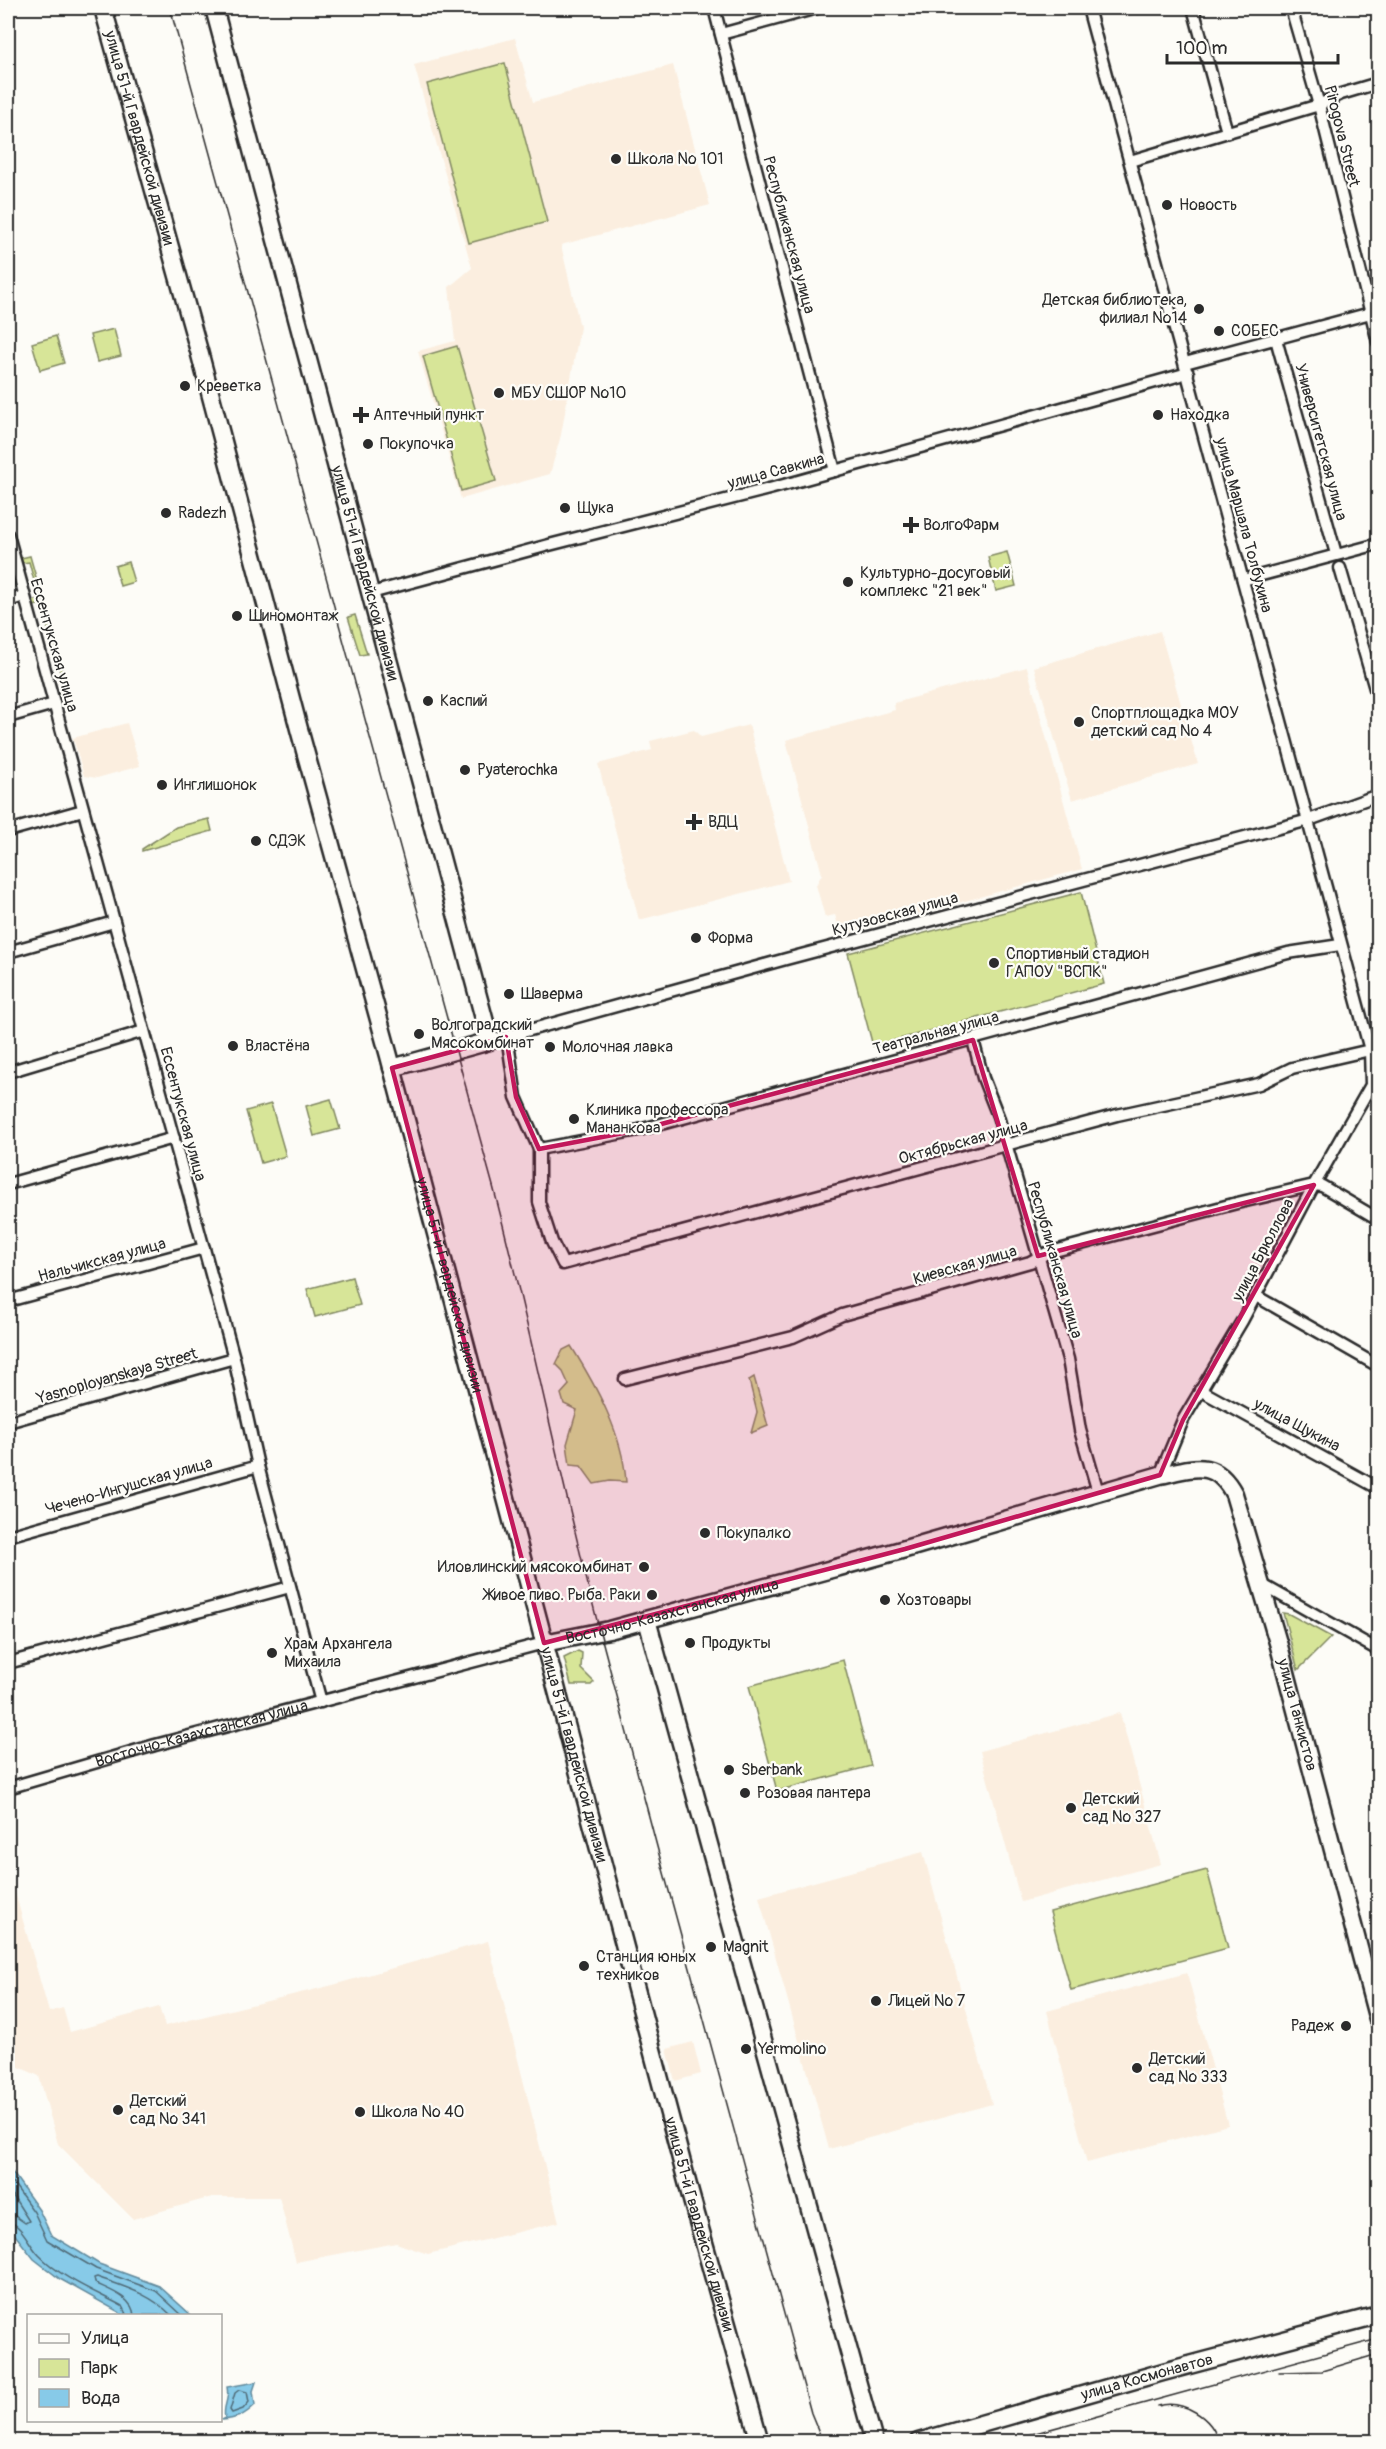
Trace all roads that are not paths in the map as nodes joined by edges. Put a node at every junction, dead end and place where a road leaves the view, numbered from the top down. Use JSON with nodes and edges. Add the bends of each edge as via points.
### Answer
{"nodes":[{"id":1,"x":103,"y":8,"type":"edge"},
{"id":2,"x":214,"y":8,"type":"edge"},
{"id":3,"x":714,"y":8,"type":"edge"},
{"id":4,"x":816,"y":8,"type":"edge"},
{"id":5,"x":1088,"y":8,"type":"edge"},
{"id":6,"x":1193,"y":8,"type":"edge"},
{"id":7,"x":1292,"y":8,"type":"edge"},
{"id":8,"x":721,"y":34,"type":"junction"},
{"id":9,"x":1378,"y":84,"type":"edge"},
{"id":10,"x":1319,"y":105,"type":"junction"},
{"id":11,"x":1227,"y":132,"type":"junction"},
{"id":12,"x":1130,"y":161,"type":"junction"},
{"id":13,"x":1374,"y":312,"type":"edge"},
{"id":14,"x":1276,"y":339,"type":"junction"},
{"id":15,"x":1378,"y":342,"type":"edge"},
{"id":16,"x":1187,"y":368,"type":"junction"},
{"id":17,"x":835,"y":471,"type":"junction"},
{"id":18,"x":8,"y":535,"type":"edge"},
{"id":19,"x":1378,"y":544,"type":"edge"},
{"id":20,"x":1336,"y":554,"type":"junction"},
{"id":21,"x":1340,"y":568,"type":"dead end"},
{"id":22,"x":1243,"y":580,"type":"junction"},
{"id":23,"x":371,"y":593,"type":"junction"},
{"id":24,"x":24,"y":596,"type":"junction"},
{"id":25,"x":8,"y":601,"type":"edge"},
{"id":26,"x":1378,"y":699,"type":"edge"},
{"id":27,"x":54,"y":704,"type":"junction"},
{"id":28,"x":8,"y":717,"type":"edge"},
{"id":29,"x":1378,"y":795,"type":"edge"},
{"id":30,"x":83,"y":810,"type":"junction"},
{"id":31,"x":1309,"y":820,"type":"junction"},
{"id":32,"x":8,"y":831,"type":"edge"},
{"id":33,"x":114,"y":922,"type":"junction"},
{"id":34,"x":1340,"y":945,"type":"junction"},
{"id":35,"x":8,"y":952,"type":"edge"},
{"id":36,"x":144,"y":1031,"type":"junction"},
{"id":37,"x":1378,"y":1038,"type":"edge"},
{"id":38,"x":499,"y":1039,"type":"junction"},
{"id":39,"x":973,"y":1040,"type":"junction"},
{"id":40,"x":1370,"y":1050,"type":"junction"},
{"id":41,"x":392,"y":1068,"type":"junction"},
{"id":42,"x":8,"y":1072,"type":"edge"},
{"id":43,"x":1375,"y":1088,"type":"edge"},
{"id":44,"x":174,"y":1138,"type":"junction"},
{"id":45,"x":1006,"y":1146,"type":"junction"},
{"id":46,"x":539,"y":1149,"type":"junction"},
{"id":47,"x":8,"y":1184,"type":"edge"},
{"id":48,"x":1314,"y":1185,"type":"junction"},
{"id":49,"x":1378,"y":1219,"type":"edge"},
{"id":50,"x":204,"y":1248,"type":"junction"},
{"id":51,"x":1039,"y":1259,"type":"junction"},
{"id":52,"x":1256,"y":1296,"type":"junction"},
{"id":53,"x":8,"y":1301,"type":"edge"},
{"id":54,"x":234,"y":1358,"type":"junction"},
{"id":55,"x":1378,"y":1366,"type":"edge"},
{"id":56,"x":625,"y":1378,"type":"dead end"},
{"id":57,"x":1200,"y":1390,"type":"junction"},
{"id":58,"x":8,"y":1422,"type":"edge"},
{"id":59,"x":258,"y":1466,"type":"junction"},
{"id":60,"x":1161,"y":1475,"type":"junction"},
{"id":61,"x":1378,"y":1488,"type":"edge"},
{"id":62,"x":1098,"y":1492,"type":"junction"},
{"id":63,"x":8,"y":1536,"type":"edge"},
{"id":64,"x":1260,"y":1584,"type":"junction"},
{"id":65,"x":290,"y":1587,"type":"junction"},
{"id":66,"x":647,"y":1620,"type":"junction"},
{"id":67,"x":544,"y":1643,"type":"junction"},
{"id":68,"x":1378,"y":1650,"type":"edge"},
{"id":69,"x":8,"y":1664,"type":"edge"},
{"id":70,"x":321,"y":1702,"type":"junction"},
{"id":71,"x":8,"y":1788,"type":"edge"},
{"id":72,"x":1378,"y":2020,"type":"edge"},
{"id":73,"x":1378,"y":2315,"type":"edge"},
{"id":74,"x":760,"y":2442,"type":"edge"},
{"id":75,"x":874,"y":2442,"type":"edge"},
{"id":76,"x":918,"y":2442,"type":"edge"}],
"edges":[{"from":1,"to":41,"type":"main road","name":"улица 51-й Гвардейской дивизии"},
{"from":2,"to":23,"type":"main road","name":"улица 51-й Гвардейской дивизии"},
{"from":3,"to":8,"type":"street","name":"Республиканская улица"},
{"from":4,"to":8,"type":"street"},
{"from":5,"to":12,"type":"street","name":"улица Маршала Толбухина"},
{"from":6,"to":11,"type":"street"},
{"from":7,"to":10,"type":"street","name":"Pirogova Street"},
{"from":8,"to":17,"type":"street","name":"Республиканская улица"},
{"from":9,"to":10,"type":"street"},
{"from":10,"to":11,"type":"street"},
{"from":10,"to":13,"type":"street","name":"Pirogova Street"},
{"from":11,"to":12,"type":"street"},
{"from":12,"to":16,"type":"street","name":"улица Маршала Толбухина"},
{"from":13,"to":14,"type":"street","name":"улица Савкина"},
{"from":13,"to":15,"type":"street","name":"Pirogova Street"},
{"from":14,"to":16,"type":"street","name":"улица Савкина"},
{"from":14,"to":20,"type":"street","name":"Университетская улица"},
{"from":16,"to":17,"type":"street","name":"улица Савкина"},
{"from":16,"to":22,"type":"street","name":"улица Маршала Толбухина"},
{"from":17,"to":23,"type":"street","name":"улица Савкина"},
{"from":18,"to":24,"type":"street","name":"Ессентукская улица"},
{"from":19,"to":20,"type":"street"},
{"from":20,"to":22,"type":"street"},
{"from":21,"to":26,"type":"street"},
{"from":22,"to":31,"type":"street","name":"улица Маршала Толбухина"},
{"from":23,"to":38,"type":"main road","name":"улица 51-й Гвардейской дивизии"},
{"from":24,"to":25,"type":"street"},
{"from":24,"to":27,"type":"street","name":"Ессентукская улица"},
{"from":27,"to":28,"type":"street"},
{"from":27,"to":30,"type":"street","name":"Ессентукская улица"},
{"from":29,"to":31,"type":"street","name":"Кутузовская улица"},
{"from":30,"to":32,"type":"street"},
{"from":30,"to":33,"type":"street","name":"Ессентукская улица"},
{"from":31,"to":34,"type":"street","name":"улица Маршала Толбухина"},
{"from":31,"to":38,"type":"street","name":"Кутузовская улица"},
{"from":33,"to":35,"type":"street"},
{"from":33,"to":36,"type":"street","name":"Ессентукская улица"},
{"from":34,"to":39,"type":"street","name":"Театральная улица","via":[[1288,953]]},
{"from":34,"to":40,"type":"street","name":"улица Маршала Толбухина"},
{"from":36,"to":42,"type":"street"},
{"from":36,"to":44,"type":"street","name":"Ессентукская улица"},
{"from":37,"to":40,"type":"street"},
{"from":38,"to":41,"type":"main road"},
{"from":38,"to":46,"type":"street","via":[[516,1097]]},
{"from":39,"to":45,"type":"street","name":"Республиканская улица"},
{"from":39,"to":46,"type":"street","name":"Театральная улица","via":[[639,1130]]},
{"from":40,"to":43,"type":"street","name":"улица Брюллова"},
{"from":40,"to":45,"type":"street","name":"Октябрьская улица","via":[[1292,1068],[1259,1084],[1117,1115]]},
{"from":41,"to":67,"type":"main road","name":"улица 51-й Гвардейской дивизии"},
{"from":43,"to":48,"type":"street","name":"улица Брюллова"},
{"from":44,"to":47,"type":"street"},
{"from":44,"to":50,"type":"street","name":"Ессентукская улица"},
{"from":45,"to":46,"type":"street","name":"Октябрьская улица","via":[[563,1264],[539,1202]]},
{"from":45,"to":51,"type":"street","name":"Республиканская улица"},
{"from":48,"to":49,"type":"street"},
{"from":48,"to":51,"type":"street","name":"Киевская улица","via":[[1047,1253]]},
{"from":48,"to":52,"type":"street","name":"улица Брюллова"},
{"from":50,"to":53,"type":"street","name":"Нальчикская улица"},
{"from":50,"to":54,"type":"street","name":"Ессентукская улица"},
{"from":51,"to":56,"type":"street","name":"Киевская улица","via":[[842,1316],[793,1337]]},
{"from":51,"to":62,"type":"street","name":"Республиканская улица","via":[[1068,1359],[1080,1430]]},
{"from":52,"to":55,"type":"street"},
{"from":52,"to":57,"type":"street","name":"улица Брюллова"},
{"from":54,"to":58,"type":"street","name":"Yasnoployanskaya Street"},
{"from":54,"to":59,"type":"street","name":"Ессентукская улица"},
{"from":57,"to":60,"type":"street","name":"улица Брюллова"},
{"from":57,"to":61,"type":"street","name":"улица Щукина"},
{"from":59,"to":63,"type":"street","name":"Чечено-Ингушская улица"},
{"from":59,"to":65,"type":"street","name":"Ессентукская улица"},
{"from":60,"to":62,"type":"main road","name":"Восточно-Казахстанская улица"},
{"from":60,"to":64,"type":"main road","name":"улица Танкистов","via":[[1199,1467],[1228,1484]]},
{"from":62,"to":66,"type":"main road","name":"Восточно-Казахстанская улица"},
{"from":64,"to":68,"type":"street"},
{"from":64,"to":72,"type":"main road","name":"улица Танкистов","via":[[1280,1646]]},
{"from":65,"to":69,"type":"street"},
{"from":65,"to":70,"type":"street","name":"Ессентукская улица"},
{"from":66,"to":67,"type":"main road","name":"Восточно-Казахстанская улица"},
{"from":66,"to":75,"type":"main road"},
{"from":67,"to":70,"type":"street","name":"Восточно-Казахстанская улица"},
{"from":67,"to":74,"type":"main road","name":"улица 51-й Гвардейской дивизии"},
{"from":70,"to":71,"type":"street","name":"Восточно-Казахстанская улица"},
{"from":73,"to":76,"type":"main road","name":"улица Космонавтов"}]}
